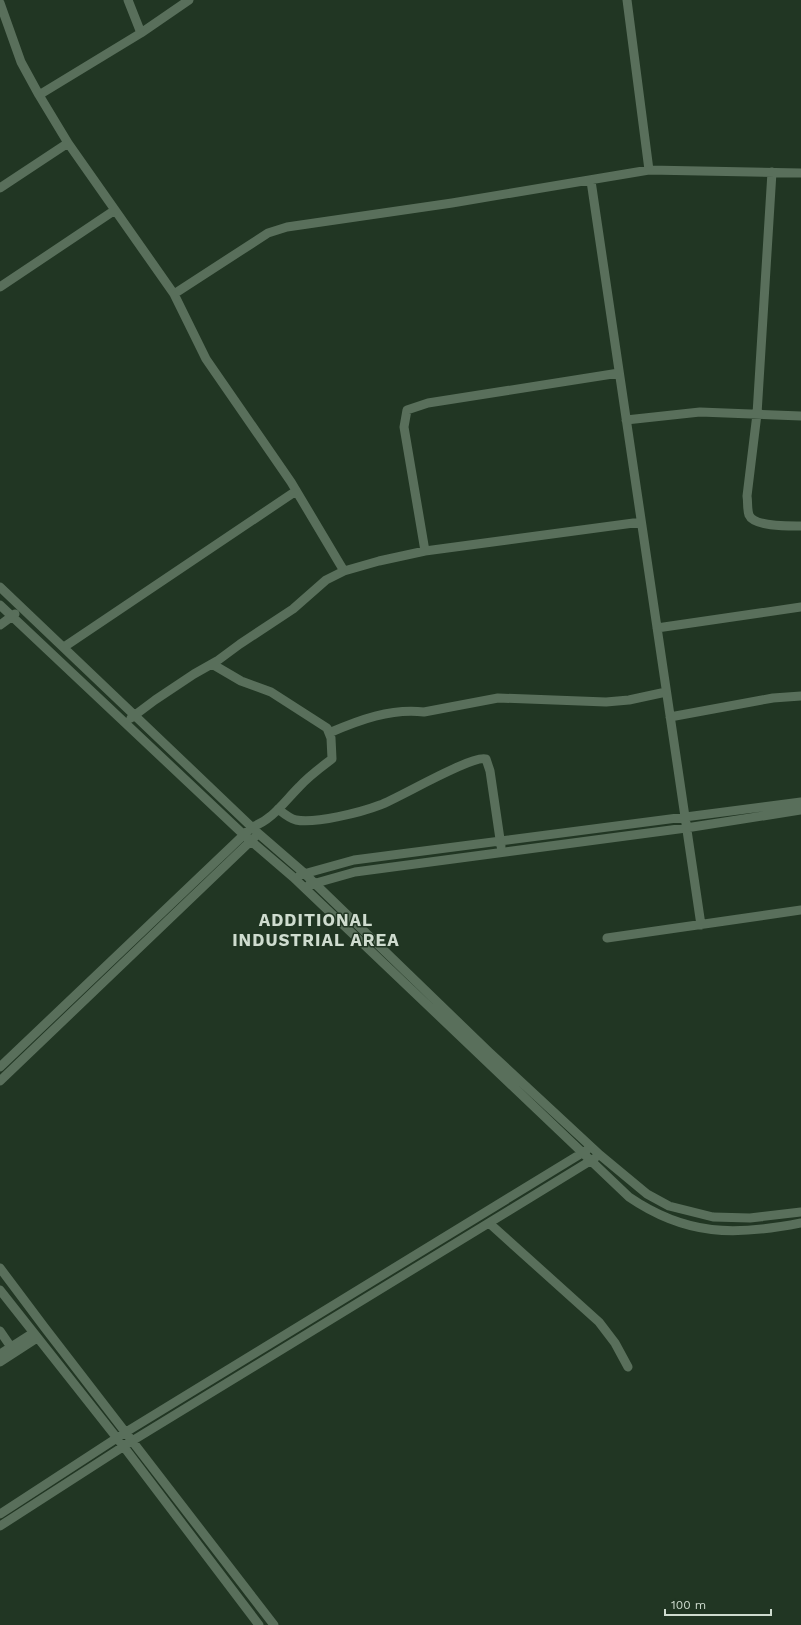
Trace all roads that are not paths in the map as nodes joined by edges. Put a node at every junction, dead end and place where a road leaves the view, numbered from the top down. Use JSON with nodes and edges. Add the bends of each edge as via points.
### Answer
{"nodes":[{"id":1,"x":128,"y":0,"type":"edge"},
{"id":2,"x":189,"y":0,"type":"edge"},
{"id":3,"x":627,"y":0,"type":"edge"},
{"id":4,"x":0,"y":3,"type":"edge"},
{"id":5,"x":141,"y":33,"type":"junction"},
{"id":6,"x":39,"y":95,"type":"junction"},
{"id":7,"x":68,"y":143,"type":"junction"},
{"id":8,"x":649,"y":170,"type":"junction"},
{"id":9,"x":772,"y":172,"type":"junction"},
{"id":10,"x":801,"y":173,"type":"edge"},
{"id":11,"x":591,"y":181,"type":"junction"},
{"id":12,"x":0,"y":188,"type":"edge"},
{"id":13,"x":115,"y":210,"type":"junction"},
{"id":14,"x":0,"y":287,"type":"edge"},
{"id":15,"x":174,"y":294,"type":"junction"},
{"id":16,"x":619,"y":373,"type":"junction"},
{"id":17,"x":757,"y":414,"type":"junction"},
{"id":18,"x":801,"y":416,"type":"edge"},
{"id":19,"x":626,"y":420,"type":"junction"},
{"id":20,"x":296,"y":491,"type":"junction"},
{"id":21,"x":641,"y":522,"type":"junction"},
{"id":22,"x":801,"y":526,"type":"edge"},
{"id":23,"x":425,"y":551,"type":"junction"},
{"id":24,"x":344,"y":571,"type":"junction"},
{"id":25,"x":0,"y":587,"type":"edge"},
{"id":26,"x":14,"y":600,"type":"junction"},
{"id":27,"x":801,"y":607,"type":"edge"},
{"id":28,"x":1,"y":608,"type":"edge"},
{"id":29,"x":23,"y":608,"type":"junction"},
{"id":30,"x":11,"y":616,"type":"junction"},
{"id":31,"x":0,"y":625,"type":"edge"},
{"id":32,"x":657,"y":628,"type":"junction"},
{"id":33,"x":64,"y":647,"type":"junction"},
{"id":34,"x":212,"y":664,"type":"junction"},
{"id":35,"x":666,"y":692,"type":"junction"},
{"id":36,"x":801,"y":696,"type":"edge"},
{"id":37,"x":136,"y":715,"type":"junction"},
{"id":38,"x":670,"y":717,"type":"junction"},
{"id":39,"x":125,"y":723,"type":"junction"},
{"id":40,"x":329,"y":733,"type":"junction"},
{"id":41,"x":801,"y":802,"type":"edge"},
{"id":42,"x":278,"y":810,"type":"junction"},
{"id":43,"x":801,"y":810,"type":"edge"},
{"id":44,"x":685,"y":818,"type":"junction"},
{"id":45,"x":686,"y":828,"type":"junction"},
{"id":46,"x":255,"y":831,"type":"junction"},
{"id":47,"x":248,"y":838,"type":"junction"},
{"id":48,"x":500,"y":842,"type":"junction"},
{"id":49,"x":502,"y":852,"type":"junction"},
{"id":50,"x":304,"y":873,"type":"junction"},
{"id":51,"x":293,"y":877,"type":"junction"},
{"id":52,"x":313,"y":884,"type":"junction"},
{"id":53,"x":303,"y":888,"type":"junction"},
{"id":54,"x":801,"y":910,"type":"edge"},
{"id":55,"x":701,"y":926,"type":"junction"},
{"id":56,"x":607,"y":938,"type":"dead end"},
{"id":57,"x":0,"y":1067,"type":"edge"},
{"id":58,"x":0,"y":1081,"type":"edge"},
{"id":59,"x":591,"y":1147,"type":"junction"},
{"id":60,"x":582,"y":1153,"type":"junction"},
{"id":61,"x":600,"y":1155,"type":"junction"},
{"id":62,"x":590,"y":1161,"type":"junction"},
{"id":63,"x":801,"y":1212,"type":"edge"},
{"id":64,"x":489,"y":1223,"type":"junction"},
{"id":65,"x":801,"y":1223,"type":"edge"},
{"id":66,"x":0,"y":1268,"type":"edge"},
{"id":67,"x":0,"y":1290,"type":"edge"},
{"id":68,"x":0,"y":1331,"type":"edge"},
{"id":69,"x":35,"y":1336,"type":"junction"},
{"id":70,"x":11,"y":1347,"type":"junction"},
{"id":71,"x":0,"y":1354,"type":"edge"},
{"id":72,"x":0,"y":1362,"type":"edge"},
{"id":73,"x":234,"y":1366,"type":"junction"},
{"id":74,"x":628,"y":1367,"type":"dead end"},
{"id":75,"x":240,"y":1375,"type":"junction"},
{"id":76,"x":126,"y":1432,"type":"junction"},
{"id":77,"x":117,"y":1438,"type":"junction"},
{"id":78,"x":132,"y":1441,"type":"junction"},
{"id":79,"x":124,"y":1447,"type":"junction"},
{"id":80,"x":0,"y":1514,"type":"edge"},
{"id":81,"x":0,"y":1526,"type":"edge"},
{"id":82,"x":259,"y":1625,"type":"edge"},
{"id":83,"x":274,"y":1625,"type":"edge"}],
"edges":[{"from":1,"to":5,"type":"street"},
{"from":2,"to":5,"type":"street"},
{"from":3,"to":8,"type":"street"},
{"from":4,"to":6,"type":"street","via":[[21,62]]},
{"from":5,"to":6,"type":"street"},
{"from":6,"to":7,"type":"street"},
{"from":7,"to":12,"type":"street"},
{"from":7,"to":13,"type":"street"},
{"from":8,"to":9,"type":"street"},
{"from":8,"to":11,"type":"street"},
{"from":9,"to":10,"type":"street"},
{"from":9,"to":17,"type":"street"},
{"from":11,"to":15,"type":"street","via":[[287,227],[268,233]]},
{"from":11,"to":16,"type":"street"},
{"from":13,"to":14,"type":"street"},
{"from":13,"to":15,"type":"street"},
{"from":15,"to":20,"type":"street","via":[[206,359]]},
{"from":16,"to":19,"type":"street"},
{"from":16,"to":23,"type":"street","via":[[428,403],[407,410],[404,427]]},
{"from":17,"to":18,"type":"street"},
{"from":17,"to":19,"type":"street","via":[[700,412]]},
{"from":17,"to":22,"type":"street","via":[[747,496],[750,516],[758,522]]},
{"from":19,"to":21,"type":"street"},
{"from":20,"to":24,"type":"street"},
{"from":20,"to":33,"type":"street"},
{"from":21,"to":23,"type":"street"},
{"from":21,"to":32,"type":"street"},
{"from":23,"to":24,"type":"street"},
{"from":24,"to":34,"type":"street","via":[[326,580],[294,609]]},
{"from":25,"to":26,"type":"street"},
{"from":26,"to":28,"type":"street"},
{"from":26,"to":29,"type":"street"},
{"from":27,"to":32,"type":"street"},
{"from":28,"to":30,"type":"street"},
{"from":29,"to":30,"type":"street"},
{"from":29,"to":33,"type":"street"},
{"from":30,"to":31,"type":"street"},
{"from":30,"to":39,"type":"street"},
{"from":32,"to":35,"type":"street"},
{"from":33,"to":37,"type":"street"},
{"from":34,"to":37,"type":"street"},
{"from":34,"to":40,"type":"street","via":[[241,681],[270,692],[327,728]]},
{"from":35,"to":38,"type":"street"},
{"from":35,"to":40,"type":"street","via":[[606,702],[498,698],[424,712],[412,711],[369,717]]},
{"from":36,"to":38,"type":"street","via":[[773,698]]},
{"from":37,"to":39,"type":"street"},
{"from":37,"to":46,"type":"street"},
{"from":38,"to":44,"type":"street"},
{"from":39,"to":47,"type":"street"},
{"from":40,"to":42,"type":"street","via":[[332,759],[316,770]]},
{"from":41,"to":44,"type":"street"},
{"from":42,"to":46,"type":"street"},
{"from":42,"to":48,"type":"street","via":[[295,820],[305,821],[368,809],[468,762],[482,758],[486,760],[490,770]]},
{"from":43,"to":45,"type":"street"},
{"from":44,"to":45,"type":"street"},
{"from":44,"to":48,"type":"street"},
{"from":45,"to":49,"type":"street"},
{"from":45,"to":55,"type":"street"},
{"from":46,"to":47,"type":"street"},
{"from":46,"to":50,"type":"street"},
{"from":47,"to":51,"type":"street"},
{"from":47,"to":57,"type":"street"},
{"from":47,"to":58,"type":"street"},
{"from":48,"to":49,"type":"street"},
{"from":48,"to":50,"type":"street","via":[[354,860]]},
{"from":49,"to":52,"type":"street","via":[[355,872]]},
{"from":50,"to":51,"type":"street"},
{"from":50,"to":52,"type":"street"},
{"from":51,"to":53,"type":"street"},
{"from":52,"to":53,"type":"street"},
{"from":52,"to":59,"type":"street"},
{"from":53,"to":60,"type":"street"},
{"from":54,"to":55,"type":"street"},
{"from":55,"to":56,"type":"street"},
{"from":59,"to":60,"type":"street"},
{"from":59,"to":61,"type":"street"},
{"from":60,"to":62,"type":"street"},
{"from":60,"to":73,"type":"street"},
{"from":61,"to":62,"type":"street"},
{"from":61,"to":63,"type":"street","via":[[656,1200],[689,1212],[730,1218]]},
{"from":62,"to":64,"type":"street"},
{"from":62,"to":65,"type":"street","via":[[629,1197],[648,1209],[666,1218],[703,1229],[724,1232],[749,1231]]},
{"from":64,"to":74,"type":"street","via":[[598,1322],[615,1343]]},
{"from":64,"to":75,"type":"street"},
{"from":66,"to":76,"type":"street"},
{"from":67,"to":69,"type":"street"},
{"from":68,"to":70,"type":"street"},
{"from":69,"to":70,"type":"street"},
{"from":69,"to":72,"type":"street"},
{"from":69,"to":77,"type":"street"},
{"from":70,"to":71,"type":"street"},
{"from":73,"to":75,"type":"street"},
{"from":73,"to":76,"type":"street"},
{"from":75,"to":78,"type":"street"},
{"from":76,"to":77,"type":"street"},
{"from":76,"to":78,"type":"street"},
{"from":77,"to":79,"type":"street"},
{"from":77,"to":80,"type":"street"},
{"from":78,"to":79,"type":"street"},
{"from":78,"to":83,"type":"street"},
{"from":79,"to":81,"type":"street"},
{"from":79,"to":82,"type":"street"}]}
